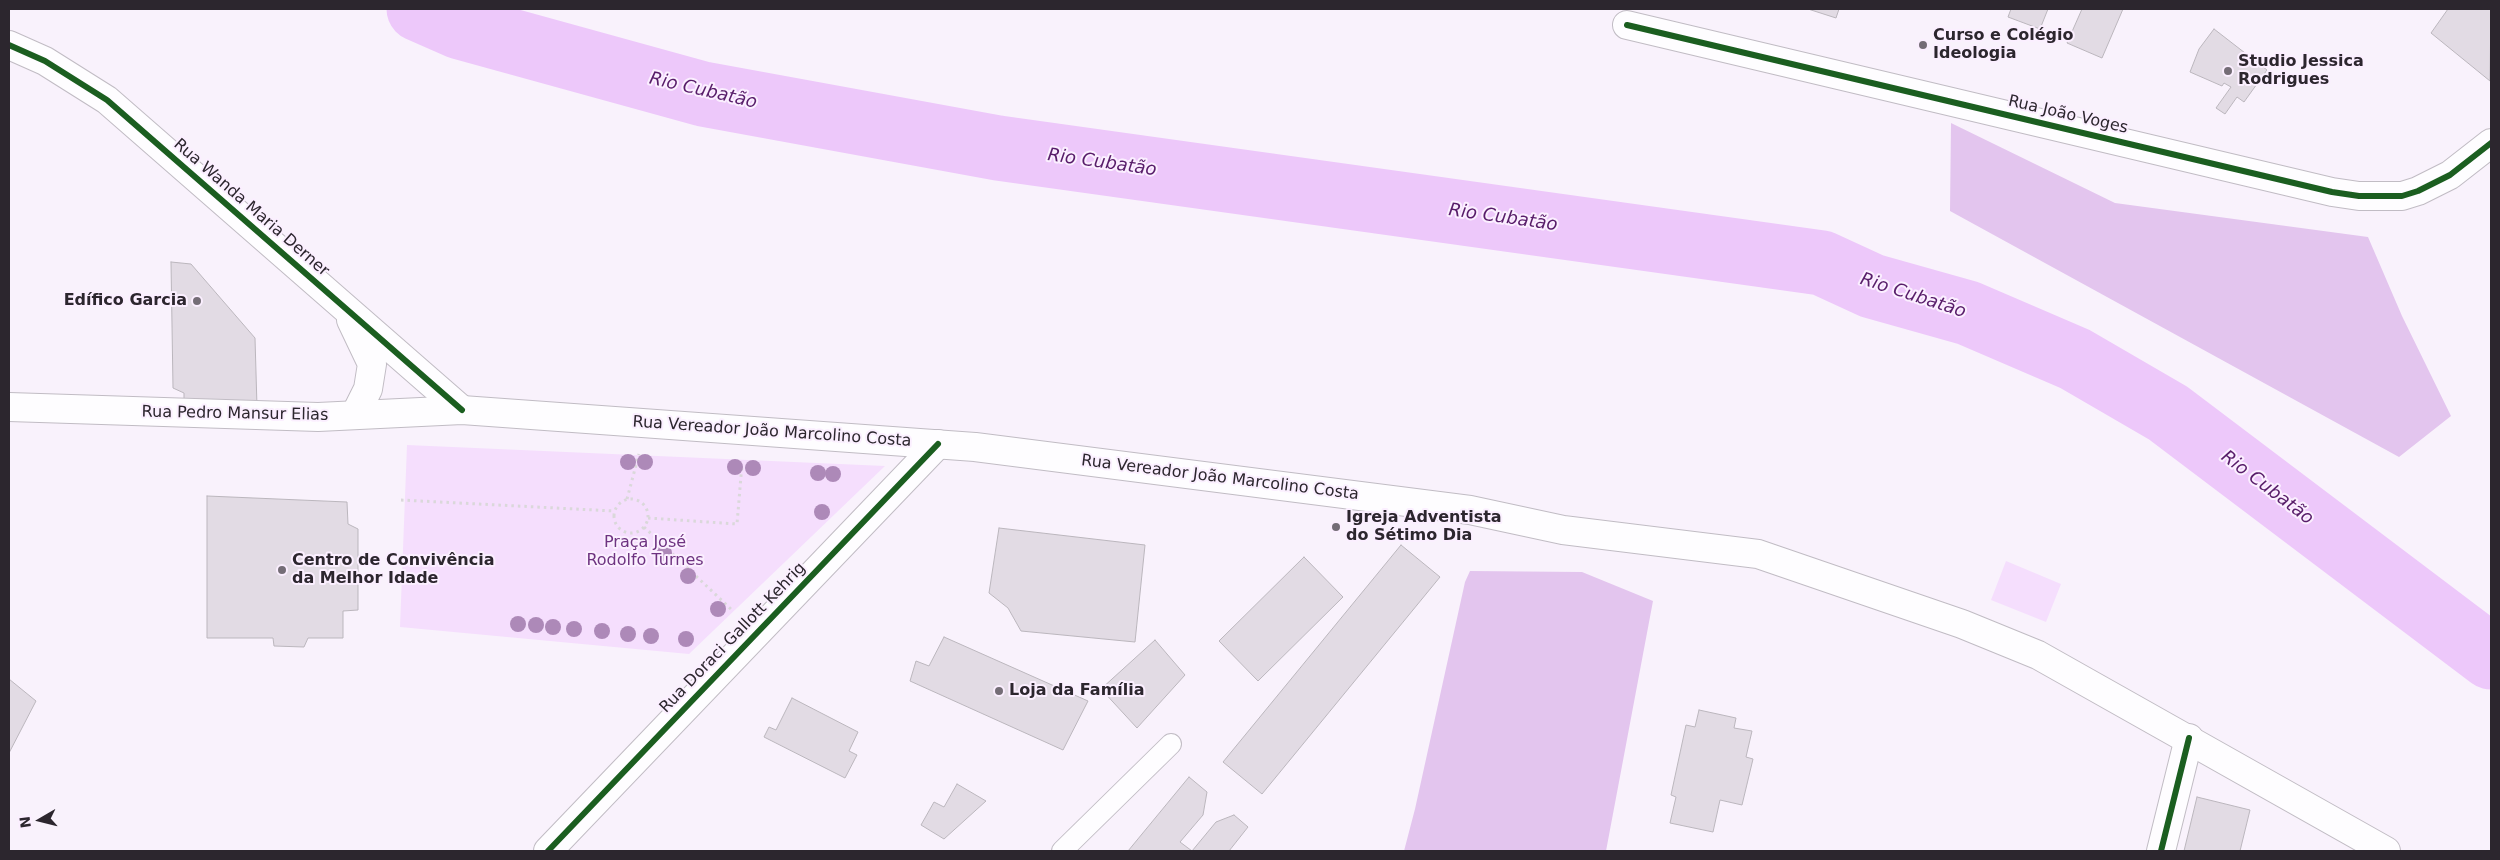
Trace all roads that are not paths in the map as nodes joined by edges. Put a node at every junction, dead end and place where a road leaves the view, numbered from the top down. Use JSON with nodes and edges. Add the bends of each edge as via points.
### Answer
{"nodes":[{"id":1,"x":1627,"y":25,"type":"dead end"},
{"id":2,"x":9,"y":46,"type":"edge"},
{"id":3,"x":2491,"y":143,"type":"edge"},
{"id":4,"x":346,"y":310,"type":"junction"},
{"id":5,"x":9,"y":407,"type":"edge"},
{"id":6,"x":462,"y":410,"type":"junction"},
{"id":7,"x":355,"y":414,"type":"junction"},
{"id":8,"x":938,"y":444,"type":"junction"},
{"id":9,"x":2189,"y":738,"type":"junction"},
{"id":10,"x":1172,"y":744,"type":"dead end"},
{"id":11,"x":548,"y":851,"type":"edge"},
{"id":12,"x":1062,"y":851,"type":"edge"},
{"id":13,"x":2161,"y":851,"type":"edge"},
{"id":14,"x":2386,"y":851,"type":"edge"}],
"edges":[{"from":1,"to":3,"type":"main road","name":"Rua João Voges","via":[[2359,196],[2402,196],[2418,191],[2450,176]]},
{"from":2,"to":4,"type":"main road","name":"Rua Wanda Maria Derner","via":[[45,61],[107,100]]},
{"from":4,"to":6,"type":"main road","name":"Rua Wanda Maria Derner"},
{"from":4,"to":7,"type":"main road","name":"Rua Wanda Maria Derner","via":[[372,364],[368,389]]},
{"from":5,"to":7,"type":"main road","name":"Rua Pedro Mansur Elias","via":[[318,417]]},
{"from":6,"to":7,"type":"main road","name":"Rua Pedro Mansur Elias"},
{"from":6,"to":8,"type":"main road","name":"Rua Vereador João Marcolino Costa"},
{"from":8,"to":9,"type":"main road","name":"Rua Vereador João Marcolino Costa","via":[[1470,510],[1563,530],[1758,554],[1962,624],[2038,655]]},
{"from":8,"to":11,"type":"main road","name":"Rua Doraci Gallott Kehrig"},
{"from":9,"to":13,"type":"main road"},
{"from":9,"to":14,"type":"main road","name":"Rua Vereador João Marcolino Costa"},
{"from":10,"to":12,"type":"lane"}]}
